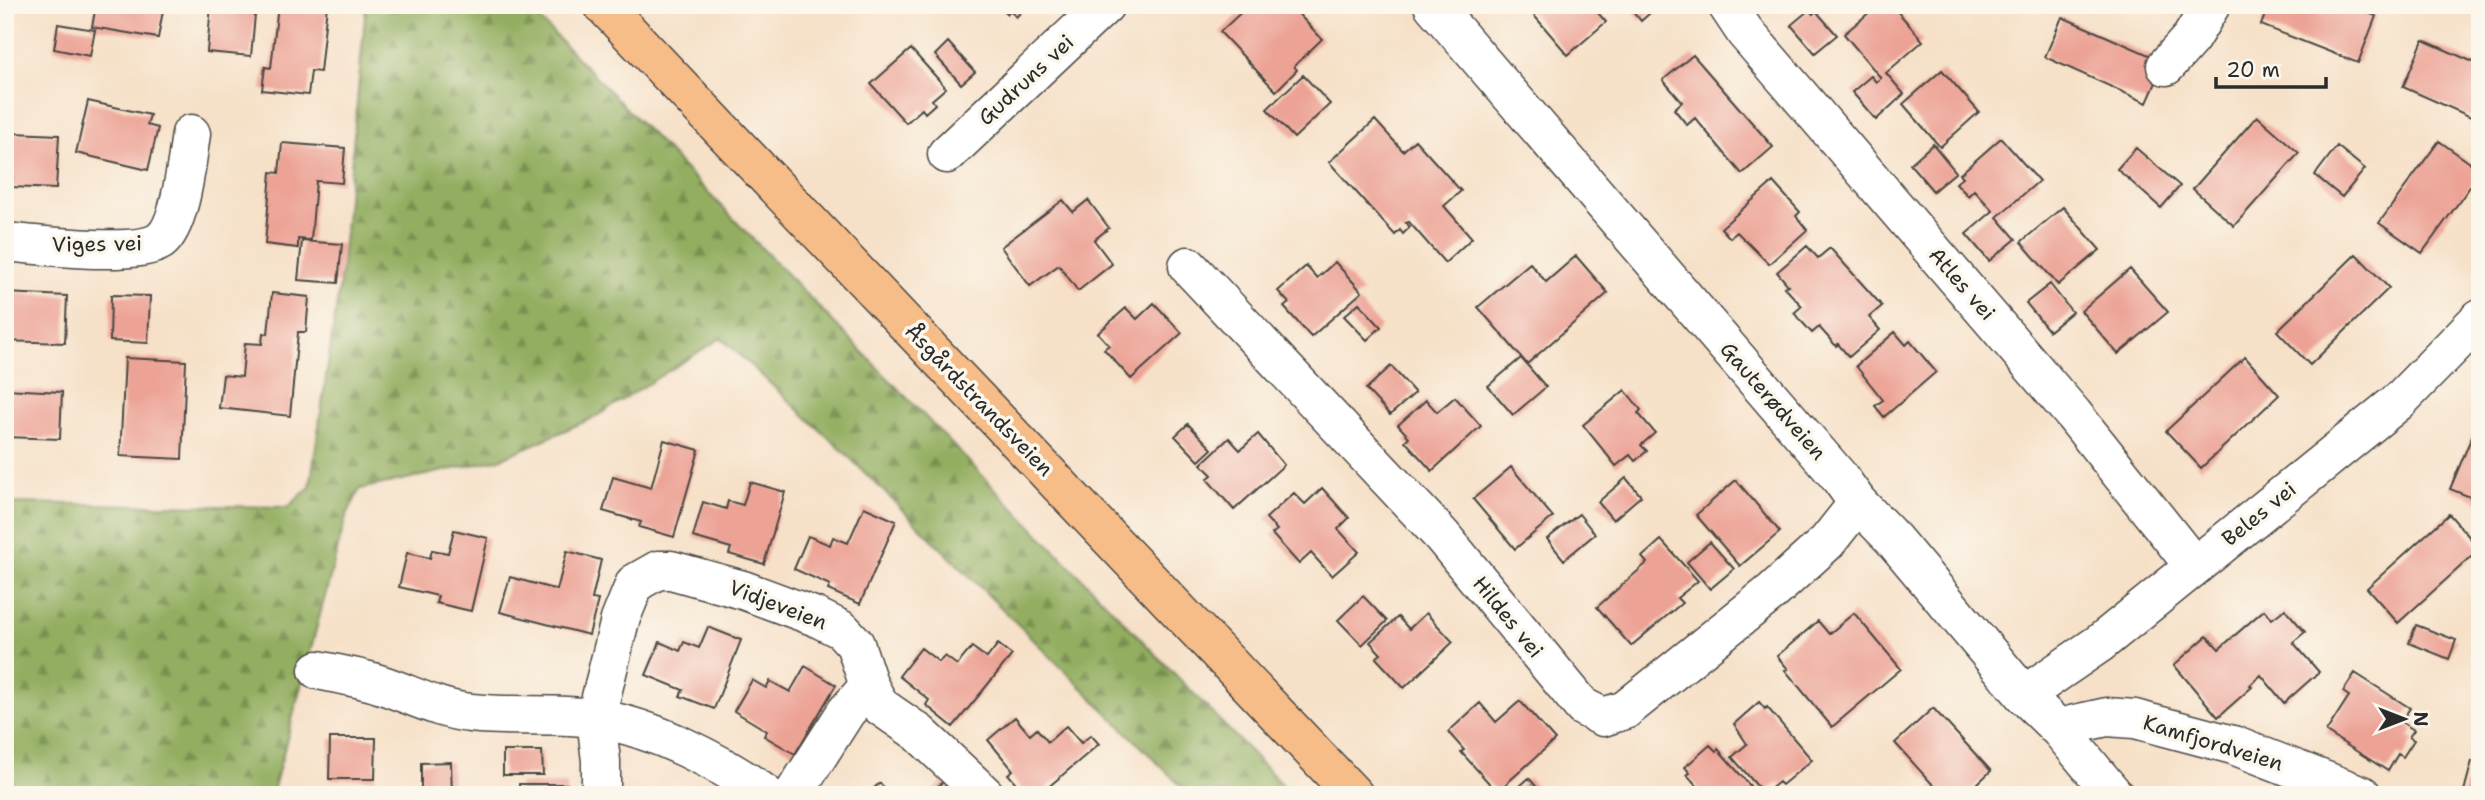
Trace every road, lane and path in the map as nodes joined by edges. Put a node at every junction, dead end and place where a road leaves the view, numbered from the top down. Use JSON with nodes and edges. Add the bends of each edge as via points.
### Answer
{"nodes":[{"id":1,"x":603,"y":5,"type":"edge"},
{"id":2,"x":1105,"y":5,"type":"edge"},
{"id":3,"x":1433,"y":5,"type":"edge"},
{"id":4,"x":1727,"y":5,"type":"edge"},
{"id":5,"x":2211,"y":5,"type":"edge"},
{"id":6,"x":2166,"y":66,"type":"dead end"},
{"id":7,"x":191,"y":134,"type":"dead end"},
{"id":8,"x":947,"y":154,"type":"dead end"},
{"id":9,"x":5,"y":242,"type":"edge"},
{"id":10,"x":1188,"y":266,"type":"dead end"},
{"id":11,"x":2480,"y":318,"type":"edge"},
{"id":12,"x":1858,"y":503,"type":"junction"},
{"id":13,"x":2194,"y":566,"type":"junction"},
{"id":14,"x":318,"y":670,"type":"dead end"},
{"id":15,"x":869,"y":686,"type":"junction"},
{"id":16,"x":2024,"y":695,"type":"junction"},
{"id":17,"x":596,"y":718,"type":"junction"},
{"id":18,"x":2060,"y":730,"type":"junction"},
{"id":19,"x":601,"y":795,"type":"edge"},
{"id":20,"x":766,"y":795,"type":"edge"},
{"id":21,"x":793,"y":795,"type":"edge"},
{"id":22,"x":985,"y":795,"type":"edge"},
{"id":23,"x":1354,"y":795,"type":"edge"},
{"id":24,"x":2114,"y":795,"type":"edge"},
{"id":25,"x":2362,"y":795,"type":"edge"}],
"edges":[{"from":1,"to":23,"type":"main road","name":"Åsgårdstrandsveien"},
{"from":2,"to":8,"type":"street","name":"Gudruns vei"},
{"from":3,"to":12,"type":"street","name":"Gauterødveien"},
{"from":4,"to":13,"type":"street","name":"Atles vei","via":[[1745,32],[2073,414]]},
{"from":5,"to":6,"type":"street"},
{"from":7,"to":9,"type":"street","name":"Viges vei","via":[[175,217],[161,240],[141,248]]},
{"from":10,"to":12,"type":"street","name":"Hildes vei","via":[[1442,536],[1583,707],[1603,716],[1625,710],[1772,592],[1827,542]]},
{"from":11,"to":13,"type":"street","name":"Beles vei","via":[[2399,401]]},
{"from":12,"to":16,"type":"street","name":"Gauterødveien","via":[[1894,539]]},
{"from":13,"to":16,"type":"street","name":"Beles vei","via":[[2100,643]]},
{"from":14,"to":17,"type":"street","via":[[471,713]]},
{"from":15,"to":17,"type":"street","name":"Vidjeveien","via":[[855,645],[842,630],[743,590],[658,570],[635,583],[620,620]]},
{"from":15,"to":21,"type":"street","via":[[846,712]]},
{"from":15,"to":22,"type":"street","name":"Vidjeveien","via":[[880,706],[919,733]]},
{"from":16,"to":18,"type":"street","name":"Gauterødveien"},
{"from":17,"to":19,"type":"street","name":"Vidjeveien"},
{"from":17,"to":20,"type":"street","via":[[631,726],[711,760]]},
{"from":18,"to":24,"type":"street","name":"Gauterødveien"},
{"from":18,"to":25,"type":"street","name":"Kamfjordveien","via":[[2107,717],[2135,719],[2232,745]]}]}
